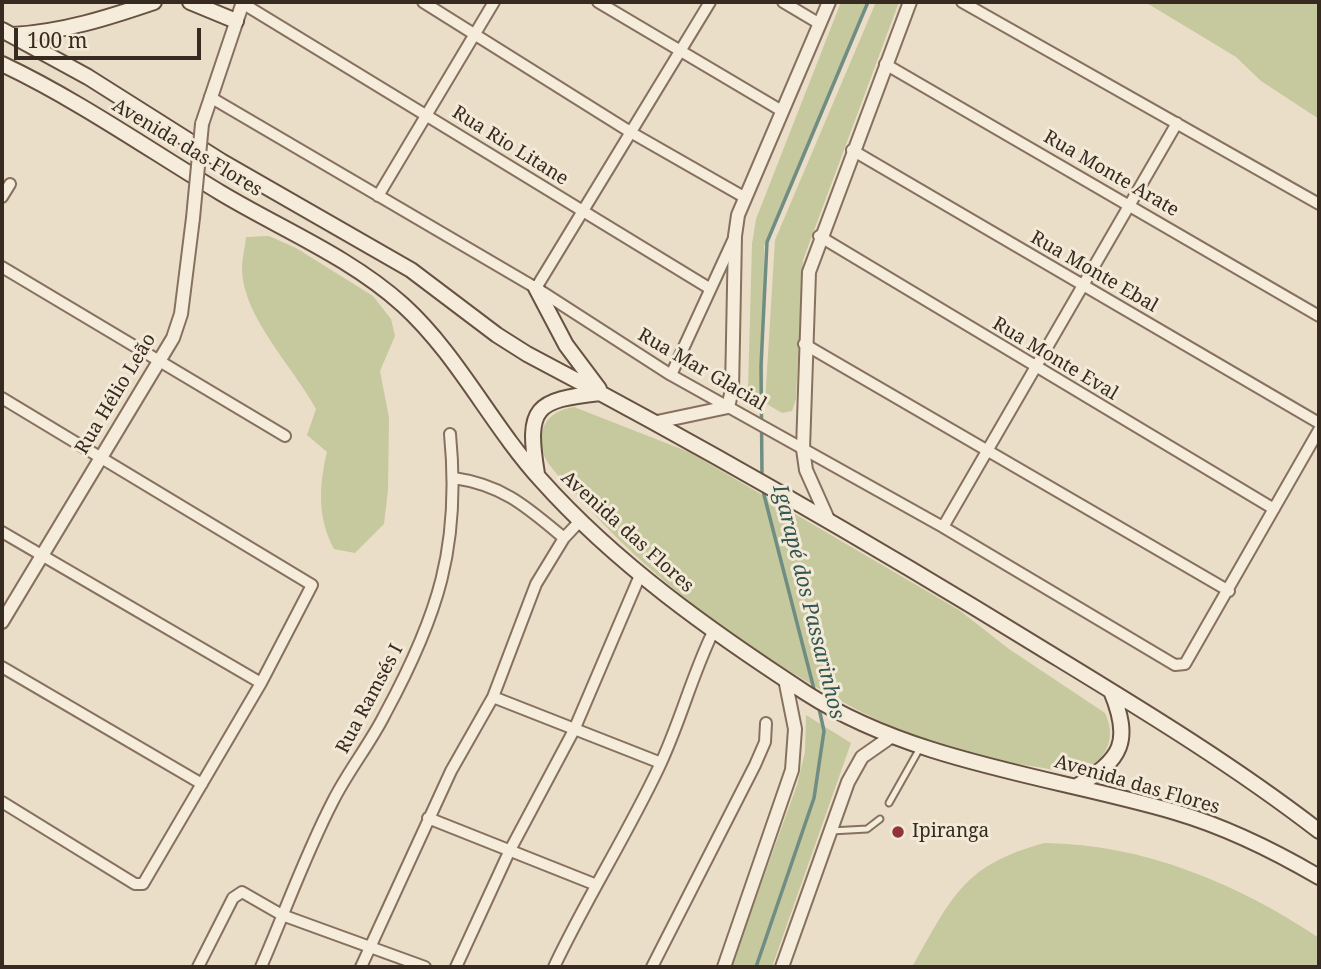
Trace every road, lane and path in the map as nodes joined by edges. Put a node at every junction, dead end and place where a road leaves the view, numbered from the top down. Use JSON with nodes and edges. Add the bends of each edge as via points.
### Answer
{"nodes":[{"id":1,"x":154,"y":2,"type":"edge"},
{"id":2,"x":190,"y":2,"type":"edge"},
{"id":3,"x":243,"y":2,"type":"edge"},
{"id":4,"x":423,"y":2,"type":"edge"},
{"id":5,"x":494,"y":2,"type":"edge"},
{"id":6,"x":598,"y":2,"type":"edge"},
{"id":7,"x":710,"y":2,"type":"edge"},
{"id":8,"x":783,"y":2,"type":"edge"},
{"id":9,"x":829,"y":2,"type":"edge"},
{"id":10,"x":910,"y":2,"type":"edge"},
{"id":11,"x":962,"y":2,"type":"edge"},
{"id":12,"x":236,"y":21,"type":"junction"},
{"id":13,"x":820,"y":24,"type":"junction"},
{"id":14,"x":8,"y":32,"type":"edge"},
{"id":15,"x":476,"y":33,"type":"junction"},
{"id":16,"x":679,"y":52,"type":"junction"},
{"id":17,"x":2,"y":64,"type":"edge"},
{"id":18,"x":886,"y":64,"type":"junction"},
{"id":19,"x":210,"y":97,"type":"junction"},
{"id":20,"x":782,"y":111,"type":"junction"},
{"id":21,"x":426,"y":115,"type":"junction"},
{"id":22,"x":1177,"y":122,"type":"junction"},
{"id":23,"x":632,"y":133,"type":"junction"},
{"id":24,"x":852,"y":150,"type":"junction"},
{"id":25,"x":10,"y":184,"type":"dead end"},
{"id":26,"x":378,"y":196,"type":"junction"},
{"id":27,"x":2,"y":197,"type":"edge"},
{"id":28,"x":744,"y":197,"type":"junction"},
{"id":29,"x":1319,"y":204,"type":"edge"},
{"id":30,"x":1130,"y":205,"type":"junction"},
{"id":31,"x":583,"y":211,"type":"junction"},
{"id":32,"x":734,"y":236,"type":"junction"},
{"id":33,"x":820,"y":236,"type":"junction"},
{"id":34,"x":2,"y":267,"type":"edge"},
{"id":35,"x":1083,"y":287,"type":"junction"},
{"id":36,"x":536,"y":288,"type":"junction"},
{"id":37,"x":709,"y":288,"type":"junction"},
{"id":38,"x":1319,"y":316,"type":"edge"},
{"id":39,"x":804,"y":344,"type":"junction"},
{"id":40,"x":161,"y":359,"type":"junction"},
{"id":41,"x":1035,"y":368,"type":"junction"},
{"id":42,"x":671,"y":375,"type":"junction"},
{"id":43,"x":602,"y":393,"type":"junction"},
{"id":44,"x":2,"y":398,"type":"edge"},
{"id":45,"x":728,"y":407,"type":"junction"},
{"id":46,"x":657,"y":422,"type":"junction"},
{"id":47,"x":1319,"y":423,"type":"edge"},
{"id":48,"x":1319,"y":430,"type":"edge"},
{"id":49,"x":450,"y":434,"type":"dead end"},
{"id":50,"x":285,"y":436,"type":"dead end"},
{"id":51,"x":803,"y":449,"type":"junction"},
{"id":52,"x":988,"y":451,"type":"junction"},
{"id":53,"x":101,"y":456,"type":"junction"},
{"id":54,"x":538,"y":477,"type":"junction"},
{"id":55,"x":454,"y":478,"type":"junction"},
{"id":56,"x":1275,"y":509,"type":"junction"},
{"id":57,"x":827,"y":517,"type":"junction"},
{"id":58,"x":580,"y":521,"type":"junction"},
{"id":59,"x":943,"y":527,"type":"junction"},
{"id":60,"x":2,"y":532,"type":"edge"},
{"id":61,"x":564,"y":538,"type":"junction"},
{"id":62,"x":41,"y":555,"type":"junction"},
{"id":63,"x":641,"y":573,"type":"junction"},
{"id":64,"x":1229,"y":591,"type":"junction"},
{"id":65,"x":2,"y":622,"type":"edge"},
{"id":66,"x":713,"y":632,"type":"junction"},
{"id":67,"x":2,"y":667,"type":"edge"},
{"id":68,"x":785,"y":679,"type":"junction"},
{"id":69,"x":261,"y":682,"type":"junction"},
{"id":70,"x":1111,"y":691,"type":"junction"},
{"id":71,"x":493,"y":697,"type":"junction"},
{"id":72,"x":766,"y":723,"type":"dead end"},
{"id":73,"x":574,"y":730,"type":"junction"},
{"id":74,"x":892,"y":736,"type":"junction"},
{"id":75,"x":922,"y":745,"type":"junction"},
{"id":76,"x":661,"y":763,"type":"junction"},
{"id":77,"x":202,"y":784,"type":"junction"},
{"id":78,"x":1077,"y":786,"type":"junction"},
{"id":79,"x":2,"y":802,"type":"edge"},
{"id":80,"x":889,"y":803,"type":"dead end"},
{"id":81,"x":428,"y":818,"type":"junction"},
{"id":82,"x":880,"y":819,"type":"dead end"},
{"id":83,"x":831,"y":831,"type":"junction"},
{"id":84,"x":1319,"y":831,"type":"edge"},
{"id":85,"x":509,"y":852,"type":"junction"},
{"id":86,"x":1319,"y":877,"type":"edge"},
{"id":87,"x":594,"y":884,"type":"junction"},
{"id":88,"x":282,"y":915,"type":"junction"},
{"id":89,"x":370,"y":948,"type":"junction"},
{"id":90,"x":198,"y":967,"type":"edge"},
{"id":91,"x":261,"y":967,"type":"edge"},
{"id":92,"x":361,"y":967,"type":"edge"},
{"id":93,"x":425,"y":967,"type":"edge"},
{"id":94,"x":456,"y":967,"type":"edge"},
{"id":95,"x":554,"y":967,"type":"edge"},
{"id":96,"x":652,"y":967,"type":"edge"},
{"id":97,"x":724,"y":967,"type":"edge"},
{"id":98,"x":782,"y":967,"type":"edge"}],
"edges":[{"from":1,"to":14,"type":"main road","via":[[49,33]]},
{"from":2,"to":12,"type":"main road"},
{"from":3,"to":12,"type":"street","name":"Rua Hélio Leão"},
{"from":3,"to":21,"type":"street","name":"Rua Rio Litane"},
{"from":4,"to":15,"type":"street"},
{"from":5,"to":15,"type":"street"},
{"from":6,"to":16,"type":"street"},
{"from":7,"to":16,"type":"street"},
{"from":8,"to":13,"type":"street"},
{"from":9,"to":13,"type":"street"},
{"from":10,"to":18,"type":"street"},
{"from":11,"to":22,"type":"street"},
{"from":12,"to":19,"type":"street","name":"Rua Hélio Leão"},
{"from":13,"to":20,"type":"street"},
{"from":14,"to":43,"type":"main road","name":"Avenida das Flores","via":[[411,270],[497,335]]},
{"from":15,"to":21,"type":"street"},
{"from":15,"to":23,"type":"street"},
{"from":16,"to":20,"type":"street"},
{"from":16,"to":23,"type":"street"},
{"from":17,"to":54,"type":"main road","name":"Avenida das Flores","via":[[339,259],[404,305]]},
{"from":18,"to":24,"type":"street"},
{"from":18,"to":30,"type":"street","name":"Rua Monte Arate"},
{"from":19,"to":26,"type":"street","name":"Rua Mar Glacial"},
{"from":19,"to":40,"type":"street","name":"Rua Hélio Leão","bridge":true,"via":[[202,124],[181,314]]},
{"from":20,"to":28,"type":"street"},
{"from":21,"to":26,"type":"street"},
{"from":21,"to":31,"type":"street","name":"Rua Rio Litane"},
{"from":22,"to":29,"type":"street"},
{"from":22,"to":30,"type":"street"},
{"from":23,"to":28,"type":"street"},
{"from":23,"to":31,"type":"street"},
{"from":24,"to":33,"type":"street"},
{"from":24,"to":35,"type":"street","name":"Rua Monte Ebal"},
{"from":25,"to":27,"type":"street"},
{"from":26,"to":36,"type":"street","name":"Rua Mar Glacial"},
{"from":28,"to":32,"type":"street"},
{"from":30,"to":35,"type":"street"},
{"from":30,"to":38,"type":"street","name":"Rua Monte Arate"},
{"from":31,"to":36,"type":"street"},
{"from":31,"to":37,"type":"street","name":"Rua Rio Litane"},
{"from":32,"to":37,"type":"street"},
{"from":32,"to":45,"type":"street"},
{"from":33,"to":39,"type":"street","via":[[809,272]]},
{"from":33,"to":41,"type":"street","name":"Rua Monte Eval"},
{"from":34,"to":40,"type":"street"},
{"from":35,"to":41,"type":"street"},
{"from":35,"to":47,"type":"street","name":"Rua Monte Ebal"},
{"from":36,"to":42,"type":"street","name":"Rua Mar Glacial"},
{"from":36,"to":43,"type":"main road","via":[[566,345]]},
{"from":37,"to":42,"type":"street"},
{"from":39,"to":51,"type":"street"},
{"from":39,"to":52,"type":"street"},
{"from":40,"to":50,"type":"street"},
{"from":40,"to":53,"type":"street","name":"Rua Hélio Leão"},
{"from":41,"to":52,"type":"street"},
{"from":41,"to":56,"type":"street","name":"Rua Monte Eval"},
{"from":42,"to":45,"type":"street","name":"Rua Mar Glacial"},
{"from":43,"to":46,"type":"main road","name":"Avenida das Flores"},
{"from":43,"to":54,"type":"main road","via":[[552,401],[538,411],[531,437]]},
{"from":44,"to":53,"type":"street"},
{"from":45,"to":46,"type":"street"},
{"from":45,"to":51,"type":"street","name":"Rua Mar Glacial"},
{"from":46,"to":57,"type":"main road","name":"Avenida das Flores"},
{"from":48,"to":56,"type":"street"},
{"from":49,"to":55,"type":"street","name":"Rua Ramsés I"},
{"from":51,"to":57,"type":"street","via":[[806,470]]},
{"from":51,"to":59,"type":"street","name":"Rua Mar Glacial"},
{"from":52,"to":59,"type":"street"},
{"from":52,"to":64,"type":"street"},
{"from":53,"to":62,"type":"street","name":"Rua Hélio Leão"},
{"from":53,"to":69,"type":"street","via":[[313,586]]},
{"from":54,"to":58,"type":"main road","name":"Avenida das Flores"},
{"from":55,"to":61,"type":"street","via":[[487,484],[519,500]]},
{"from":55,"to":88,"type":"street","name":"Rua Ramsés I","via":[[446,570],[420,642],[385,715],[334,799]]},
{"from":56,"to":64,"type":"street"},
{"from":57,"to":70,"type":"main road","name":"Avenida das Flores"},
{"from":58,"to":61,"type":"street"},
{"from":58,"to":63,"type":"main road","name":"Avenida das Flores"},
{"from":59,"to":64,"type":"street","name":"Rua Mar Glacial","via":[[1181,667]]},
{"from":60,"to":62,"type":"street"},
{"from":61,"to":71,"type":"street","via":[[526,607]]},
{"from":62,"to":65,"type":"street","name":"Rua Hélio Leão"},
{"from":62,"to":69,"type":"street"},
{"from":63,"to":66,"type":"main road","name":"Avenida das Flores"},
{"from":63,"to":73,"type":"street"},
{"from":66,"to":68,"type":"main road","name":"Avenida das Flores"},
{"from":66,"to":76,"type":"street"},
{"from":67,"to":77,"type":"street"},
{"from":68,"to":74,"type":"main road","name":"Avenida das Flores","via":[[852,720]]},
{"from":68,"to":97,"type":"street","via":[[795,729],[792,771]]},
{"from":69,"to":77,"type":"street"},
{"from":70,"to":78,"type":"main road","via":[[1123,723],[1118,753],[1099,773]]},
{"from":70,"to":84,"type":"main road","name":"Avenida das Flores","via":[[1208,750]]},
{"from":71,"to":73,"type":"street"},
{"from":71,"to":81,"type":"street"},
{"from":72,"to":96,"type":"street","via":[[765,743],[755,765]]},
{"from":73,"to":76,"type":"street"},
{"from":73,"to":85,"type":"street"},
{"from":74,"to":75,"type":"main road","name":"Avenida das Flores"},
{"from":74,"to":83,"type":"street","via":[[862,757]]},
{"from":75,"to":78,"type":"main road","name":"Avenida das Flores"},
{"from":75,"to":80,"type":"lane"},
{"from":76,"to":87,"type":"street"},
{"from":77,"to":79,"type":"street","via":[[143,884],[135,884]]},
{"from":78,"to":86,"type":"main road","name":"Avenida das Flores","via":[[1178,813],[1251,839]]},
{"from":81,"to":85,"type":"street"},
{"from":81,"to":89,"type":"street"},
{"from":82,"to":83,"type":"lane","via":[[867,830]]},
{"from":83,"to":98,"type":"street"},
{"from":85,"to":87,"type":"street"},
{"from":85,"to":94,"type":"street"},
{"from":87,"to":95,"type":"street"},
{"from":88,"to":89,"type":"street"},
{"from":88,"to":90,"type":"street","via":[[243,892],[236,894]]},
{"from":88,"to":91,"type":"street","name":"Rua Ramsés I"},
{"from":89,"to":92,"type":"street"},
{"from":89,"to":93,"type":"street"}]}
